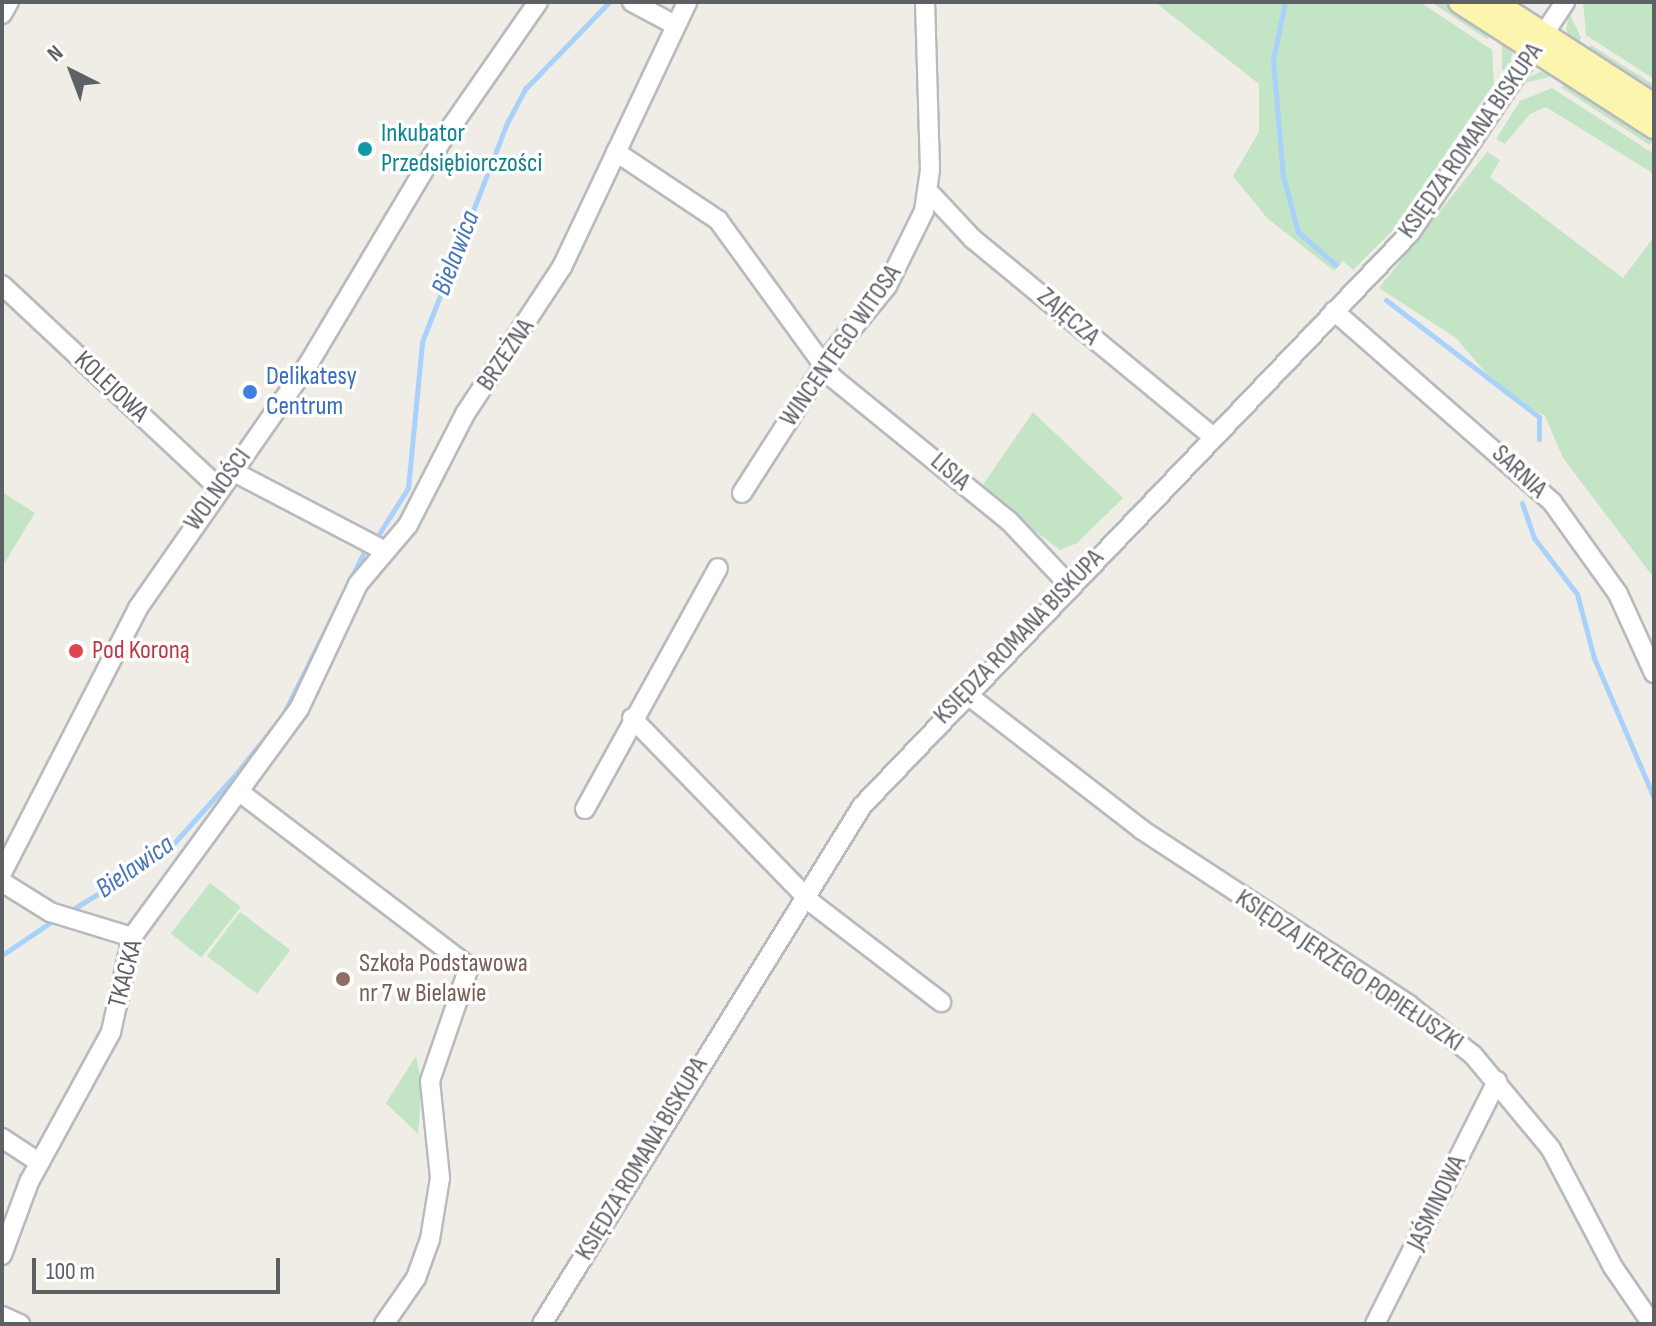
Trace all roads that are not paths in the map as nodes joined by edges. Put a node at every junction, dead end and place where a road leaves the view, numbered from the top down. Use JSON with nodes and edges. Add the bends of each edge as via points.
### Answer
{"nodes":[{"id":1,"x":9,"y":2,"type":"edge"},
{"id":2,"x":538,"y":2,"type":"edge"},
{"id":3,"x":632,"y":2,"type":"edge"},
{"id":4,"x":687,"y":2,"type":"edge"},
{"id":5,"x":925,"y":2,"type":"edge"},
{"id":6,"x":1460,"y":2,"type":"edge"},
{"id":7,"x":1494,"y":2,"type":"edge"},
{"id":8,"x":1565,"y":2,"type":"edge"},
{"id":9,"x":2,"y":14,"type":"edge"},
{"id":10,"x":675,"y":25,"type":"junction"},
{"id":11,"x":1539,"y":43,"type":"junction"},
{"id":12,"x":1654,"y":105,"type":"edge"},
{"id":13,"x":1654,"y":127,"type":"edge"},
{"id":14,"x":616,"y":152,"type":"junction"},
{"id":15,"x":929,"y":192,"type":"junction"},
{"id":16,"x":2,"y":285,"type":"edge"},
{"id":17,"x":1334,"y":311,"type":"junction"},
{"id":18,"x":824,"y":367,"type":"junction"},
{"id":19,"x":1213,"y":437,"type":"junction"},
{"id":20,"x":232,"y":471,"type":"junction"},
{"id":21,"x":219,"y":488,"type":"junction"},
{"id":22,"x":742,"y":493,"type":"dead end"},
{"id":23,"x":385,"y":551,"type":"junction"},
{"id":24,"x":718,"y":568,"type":"dead end"},
{"id":25,"x":1069,"y":585,"type":"junction"},
{"id":26,"x":1654,"y":673,"type":"edge"},
{"id":27,"x":965,"y":693,"type":"junction"},
{"id":28,"x":632,"y":718,"type":"junction"},
{"id":29,"x":241,"y":793,"type":"junction"},
{"id":30,"x":585,"y":809,"type":"dead end"},
{"id":31,"x":2,"y":873,"type":"edge"},
{"id":32,"x":2,"y":882,"type":"edge"},
{"id":33,"x":803,"y":894,"type":"junction"},
{"id":34,"x":132,"y":937,"type":"junction"},
{"id":35,"x":941,"y":1002,"type":"dead end"},
{"id":36,"x":1497,"y":1081,"type":"junction"},
{"id":37,"x":2,"y":1138,"type":"edge"},
{"id":38,"x":40,"y":1163,"type":"junction"},
{"id":39,"x":2,"y":1255,"type":"edge"},
{"id":40,"x":2,"y":1316,"type":"edge"},
{"id":41,"x":20,"y":1324,"type":"edge"},
{"id":42,"x":384,"y":1324,"type":"edge"},
{"id":43,"x":542,"y":1324,"type":"edge"},
{"id":44,"x":1375,"y":1324,"type":"edge"},
{"id":45,"x":1652,"y":1324,"type":"edge"}],
"edges":[{"from":1,"to":9,"type":"street"},
{"from":2,"to":20,"type":"street","name":"WOLNOŚCI","via":[[440,143],[309,363]]},
{"from":3,"to":10,"type":"street"},
{"from":4,"to":10,"type":"street","name":"BRZEŻNA"},
{"from":5,"to":15,"type":"street","name":"WINCENTEGO WITOSA"},
{"from":6,"to":11,"type":"main road"},
{"from":7,"to":11,"type":"main road"},
{"from":8,"to":11,"type":"street","name":"KSIĘDZA ROMANA BISKUPA"},
{"from":10,"to":14,"type":"street","name":"BRZEŻNA"},
{"from":11,"to":12,"type":"main road"},
{"from":11,"to":13,"type":"main road"},
{"from":11,"to":17,"type":"street","name":"KSIĘDZA ROMANA BISKUPA","via":[[1438,198]]},
{"from":14,"to":18,"type":"street","via":[[733,233]]},
{"from":14,"to":23,"type":"street","name":"BRZEŻNA","via":[[562,267],[465,414],[408,525]]},
{"from":15,"to":18,"type":"street","name":"WINCENTEGO WITOSA","via":[[887,286]]},
{"from":15,"to":19,"type":"street","name":"ZAJĘCZA","via":[[973,239]]},
{"from":16,"to":21,"type":"street","name":"KOLEJOWA"},
{"from":17,"to":19,"type":"street","name":"KSIĘDZA ROMANA BISKUPA"},
{"from":17,"to":26,"type":"street","name":"SARNIA","via":[[1552,502],[1618,594]]},
{"from":18,"to":22,"type":"street","name":"WINCENTEGO WITOSA"},
{"from":18,"to":25,"type":"street","name":"LISIA","via":[[1009,521]]},
{"from":19,"to":25,"type":"street","name":"KSIĘDZA ROMANA BISKUPA"},
{"from":20,"to":21,"type":"street","name":"WOLNOŚCI"},
{"from":20,"to":23,"type":"street"},
{"from":21,"to":31,"type":"street","name":"WOLNOŚCI","via":[[111,654]]},
{"from":23,"to":29,"type":"street","name":"TKACKA","via":[[358,584],[299,709]]},
{"from":24,"to":28,"type":"street"},
{"from":25,"to":27,"type":"street","name":"KSIĘDZA ROMANA BISKUPA"},
{"from":27,"to":33,"type":"street","name":"KSIĘDZA ROMANA BISKUPA","via":[[868,798]]},
{"from":27,"to":36,"type":"street","name":"KSIĘDZA JERZEGO POPIEŁUSZKI","via":[[1176,854],[1420,1012]]},
{"from":28,"to":30,"type":"street"},
{"from":28,"to":33,"type":"street"},
{"from":29,"to":34,"type":"street","name":"TKACKA","via":[[211,822]]},
{"from":29,"to":42,"type":"street","via":[[469,967],[430,1081],[440,1178],[430,1239],[416,1278]]},
{"from":32,"to":34,"type":"street","via":[[70,921]]},
{"from":33,"to":35,"type":"street"},
{"from":33,"to":43,"type":"street","name":"KSIĘDZA ROMANA BISKUPA"},
{"from":34,"to":38,"type":"street","name":"TKACKA","via":[[111,1032]]},
{"from":36,"to":44,"type":"street","name":"JAŚMINOWA"},
{"from":36,"to":45,"type":"street","name":"KSIĘDZA JERZEGO POPIEŁUSZKI","via":[[1551,1149]]},
{"from":37,"to":38,"type":"street"},
{"from":38,"to":39,"type":"street","name":"TKACKA"},
{"from":40,"to":41,"type":"street"}]}
